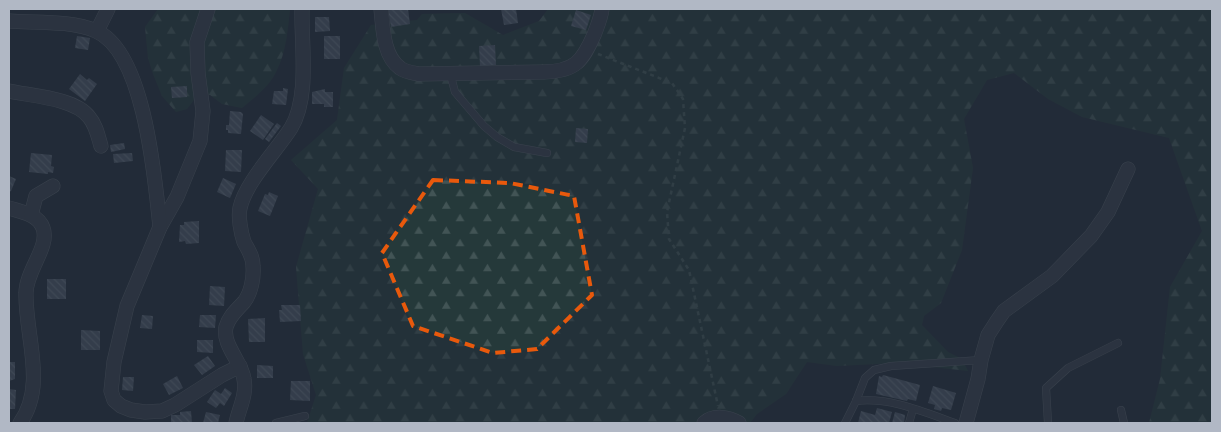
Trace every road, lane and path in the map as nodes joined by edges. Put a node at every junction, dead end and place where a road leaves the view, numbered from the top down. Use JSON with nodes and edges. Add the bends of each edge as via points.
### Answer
{"nodes":[{"id":1,"x":108,"y":9,"type":"edge"},
{"id":2,"x":208,"y":9,"type":"edge"},
{"id":3,"x":302,"y":9,"type":"edge"},
{"id":4,"x":381,"y":9,"type":"edge"},
{"id":5,"x":602,"y":9,"type":"edge"},
{"id":6,"x":9,"y":21,"type":"edge"},
{"id":7,"x":97,"y":31,"type":"junction"},
{"id":8,"x":587,"y":50,"type":"junction"},
{"id":9,"x":450,"y":74,"type":"junction"},
{"id":10,"x":9,"y":91,"type":"edge"},
{"id":11,"x":100,"y":146,"type":"dead end"},
{"id":12,"x":547,"y":153,"type":"dead end"},
{"id":13,"x":1128,"y":169,"type":"dead end"},
{"id":14,"x":54,"y":186,"type":"dead end"},
{"id":15,"x":9,"y":208,"type":"edge"},
{"id":16,"x":31,"y":216,"type":"junction"},
{"id":17,"x":160,"y":227,"type":"junction"},
{"id":18,"x":1118,"y":342,"type":"dead end"},
{"id":19,"x":981,"y":360,"type":"junction"},
{"id":20,"x":240,"y":366,"type":"junction"},
{"id":21,"x":856,"y":401,"type":"junction"},
{"id":22,"x":913,"y":409,"type":"junction"},
{"id":23,"x":1122,"y":410,"type":"dead end"},
{"id":24,"x":305,"y":416,"type":"dead end"},
{"id":25,"x":158,"y":417,"type":"edge"},
{"id":26,"x":720,"y":418,"type":"junction"},
{"id":27,"x":20,"y":423,"type":"edge"},
{"id":28,"x":236,"y":423,"type":"edge"},
{"id":29,"x":276,"y":423,"type":"edge"},
{"id":30,"x":704,"y":423,"type":"edge"},
{"id":31,"x":739,"y":423,"type":"edge"},
{"id":32,"x":845,"y":423,"type":"edge"},
{"id":33,"x":909,"y":423,"type":"edge"},
{"id":34,"x":955,"y":423,"type":"edge"},
{"id":35,"x":966,"y":423,"type":"edge"},
{"id":36,"x":1048,"y":423,"type":"edge"},
{"id":37,"x":1124,"y":423,"type":"edge"}],
"edges":[{"from":1,"to":7,"type":"street"},
{"from":2,"to":17,"type":"street","via":[[197,42],[203,111],[200,141],[177,197]]},
{"from":3,"to":20,"type":"street","via":[[303,59],[299,106],[292,127],[266,162],[240,208],[244,241],[251,254],[252,279],[245,300],[233,314],[226,332],[227,341]]},
{"from":4,"to":9,"type":"street","via":[[388,54],[393,62],[409,72]]},
{"from":5,"to":8,"type":"street"},
{"from":6,"to":7,"type":"street","via":[[76,25]]},
{"from":7,"to":17,"type":"street","via":[[115,47],[136,87],[151,146]]},
{"from":8,"to":9,"type":"street","via":[[578,62],[565,70]]},
{"from":8,"to":26,"type":"path","via":[[672,83],[683,99],[685,128],[667,212],[669,239],[689,270]]},
{"from":9,"to":12,"type":"lane","via":[[455,92],[497,137],[514,148]]},
{"from":10,"to":11,"type":"street","via":[[76,106],[90,118]]},
{"from":13,"to":19,"type":"street","via":[[1108,212],[1091,236],[1052,276],[1004,311],[988,335]]},
{"from":14,"to":16,"type":"street","via":[[36,196]]},
{"from":15,"to":16,"type":"street"},
{"from":16,"to":27,"type":"street","via":[[38,219],[45,235],[27,280],[26,310],[34,390]]},
{"from":17,"to":25,"type":"street","via":[[127,306],[111,391],[121,406]]},
{"from":18,"to":36,"type":"lane","via":[[1068,368],[1046,388]]},
{"from":19,"to":21,"type":"lane","via":[[874,370],[865,378]]},
{"from":19,"to":35,"type":"street"},
{"from":20,"to":25,"type":"street"},
{"from":20,"to":28,"type":"street","via":[[245,391]]},
{"from":21,"to":22,"type":"lane","via":[[872,399]]},
{"from":21,"to":32,"type":"lane"},
{"from":22,"to":33,"type":"lane"},
{"from":22,"to":34,"type":"lane"},
{"from":23,"to":37,"type":"lane"},
{"from":24,"to":29,"type":"lane"},
{"from":26,"to":30,"type":"street"},
{"from":26,"to":31,"type":"street"}]}
